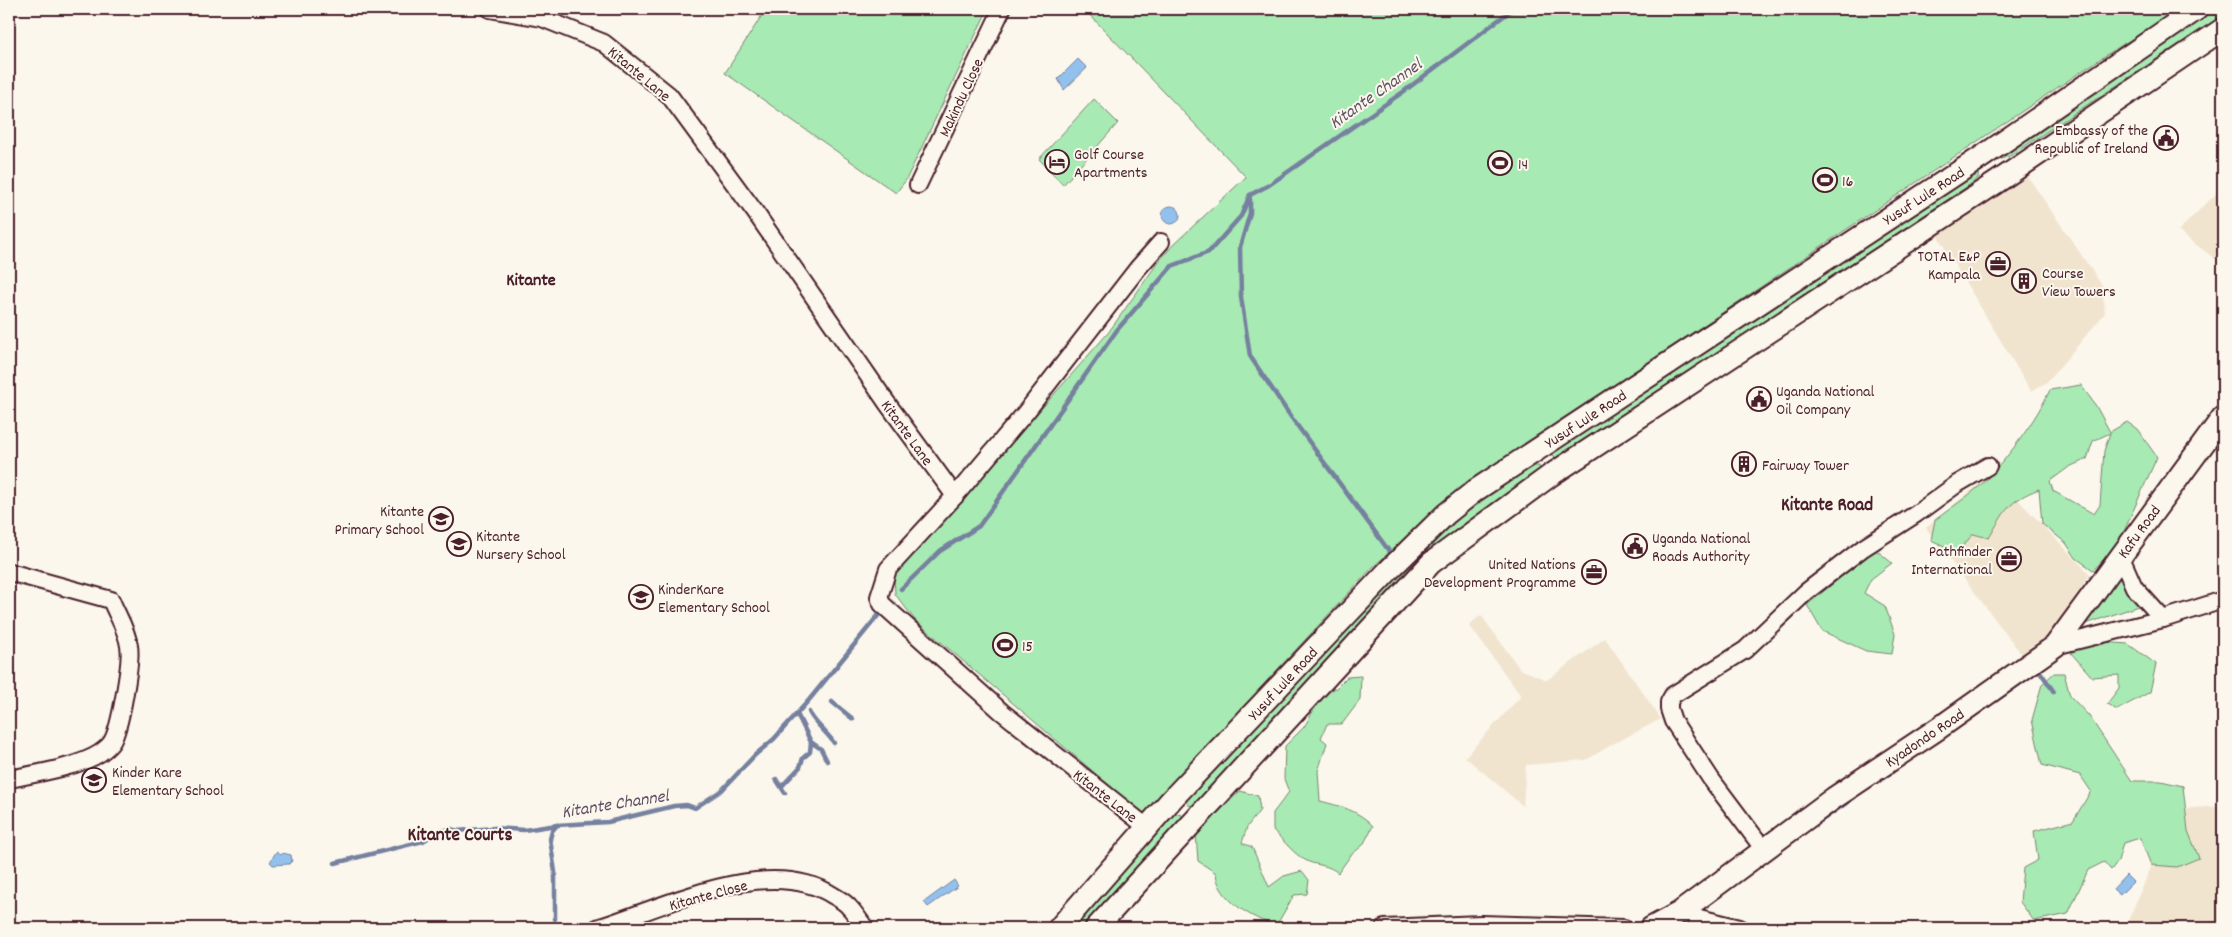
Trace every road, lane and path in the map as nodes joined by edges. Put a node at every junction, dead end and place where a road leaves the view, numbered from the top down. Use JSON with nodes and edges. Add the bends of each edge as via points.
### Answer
{"nodes":[{"id":1,"x":490,"y":9,"type":"edge"},
{"id":2,"x":1002,"y":9,"type":"edge"},
{"id":3,"x":2197,"y":9,"type":"edge"},
{"id":4,"x":2223,"y":29,"type":"edge"},
{"id":5,"x":918,"y":186,"type":"dead end"},
{"id":6,"x":1162,"y":242,"type":"dead end"},
{"id":7,"x":2223,"y":417,"type":"edge"},
{"id":8,"x":1535,"y":452,"type":"junction"},
{"id":9,"x":1988,"y":466,"type":"dead end"},
{"id":10,"x":1551,"y":475,"type":"junction"},
{"id":11,"x":955,"y":496,"type":"junction"},
{"id":12,"x":2120,"y":555,"type":"junction"},
{"id":13,"x":9,"y":572,"type":"edge"},
{"id":14,"x":2223,"y":600,"type":"edge"},
{"id":15,"x":2163,"y":619,"type":"junction"},
{"id":16,"x":2055,"y":646,"type":"junction"},
{"id":17,"x":9,"y":779,"type":"edge"},
{"id":18,"x":1148,"y":828,"type":"junction"},
{"id":19,"x":1765,"y":851,"type":"junction"},
{"id":20,"x":1679,"y":914,"type":"junction"},
{"id":21,"x":597,"y":928,"type":"edge"},
{"id":22,"x":864,"y":928,"type":"edge"},
{"id":23,"x":1059,"y":928,"type":"edge"},
{"id":24,"x":1096,"y":928,"type":"edge"},
{"id":25,"x":1384,"y":928,"type":"edge"},
{"id":26,"x":1624,"y":928,"type":"edge"},
{"id":27,"x":1651,"y":928,"type":"edge"},
{"id":28,"x":1740,"y":928,"type":"edge"}],
"edges":[{"from":1,"to":11,"type":"street","name":"Kitante Lane","via":[[542,18],[604,44],[669,95]]},
{"from":2,"to":5,"type":"street","name":"Makindu Close"},
{"from":3,"to":8,"type":"main road","name":"Yusuf Lule Road","via":[[1983,156]]},
{"from":4,"to":10,"type":"main road","name":"Yusuf Lule Road"},
{"from":6,"to":11,"type":"street"},
{"from":7,"to":12,"type":"main road","name":"Kafu Road"},
{"from":8,"to":10,"type":"main road"},
{"from":8,"to":18,"type":"main road","name":"Yusuf Lule Road","via":[[1476,490],[1433,526]]},
{"from":9,"to":19,"type":"street","via":[[1863,548],[1806,592],[1745,650],[1673,695],[1668,709],[1673,721]]},
{"from":10,"to":24,"type":"main road","name":"Yusuf Lule Road","via":[[1431,563]]},
{"from":11,"to":18,"type":"street","name":"Kitante Lane","via":[[888,569],[879,597],[882,604],[1002,712]]},
{"from":12,"to":15,"type":"street","via":[[2134,586]]},
{"from":12,"to":16,"type":"main road","name":"Kafu Road"},
{"from":13,"to":17,"type":"street","via":[[111,600],[125,632],[130,660],[112,742],[89,759]]},
{"from":14,"to":15,"type":"street","name":"Kyadondo Road"},
{"from":15,"to":16,"type":"street","name":"Kyadondo Road"},
{"from":16,"to":19,"type":"main road","name":"Kyadondo Road","via":[[1834,798]]},
{"from":18,"to":23,"type":"main road","name":"Yusuf Lule Road"},
{"from":19,"to":20,"type":"main road","name":"Kyadondo Road"},
{"from":20,"to":27,"type":"main road","name":"Kyadondo Road"},
{"from":20,"to":28,"type":"street"},
{"from":21,"to":22,"type":"street","name":"Kitante Close","via":[[712,890],[743,882],[774,880],[797,881],[825,890],[849,906]]},
{"from":25,"to":26,"type":"street","via":[[1481,924]]}]}
